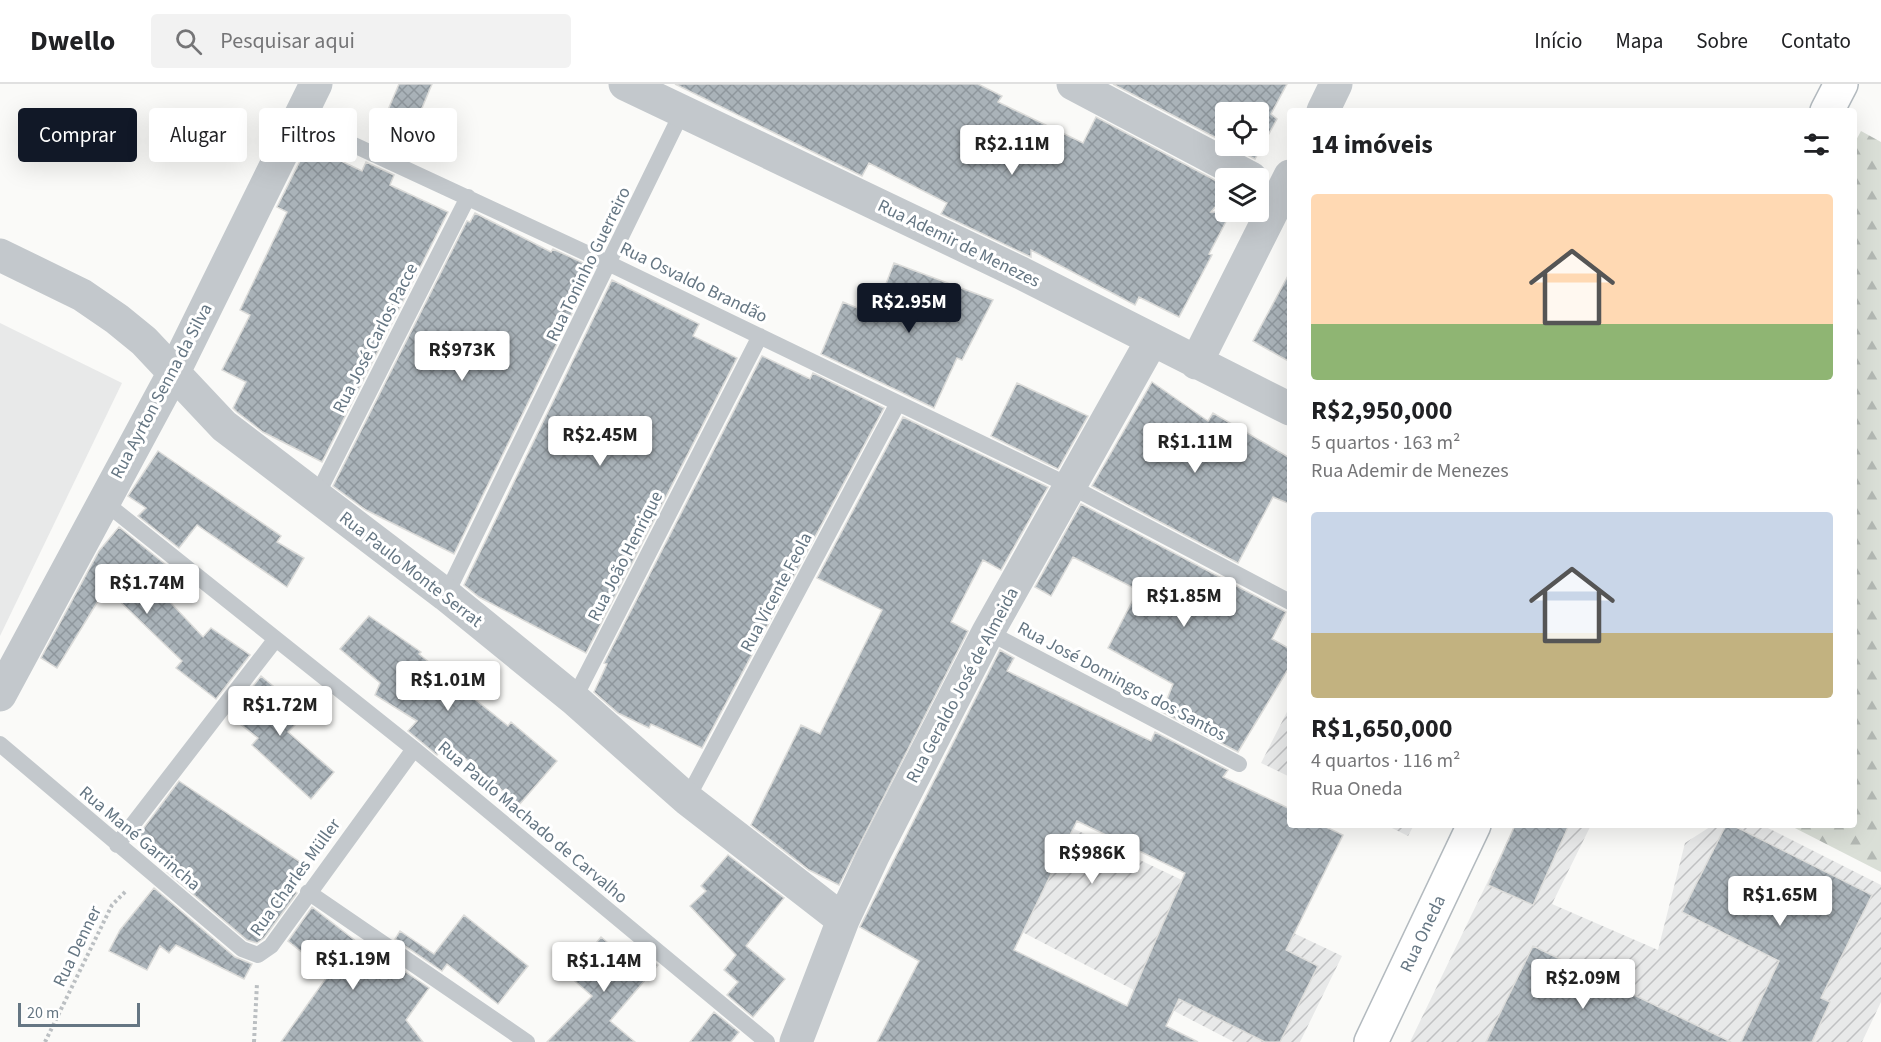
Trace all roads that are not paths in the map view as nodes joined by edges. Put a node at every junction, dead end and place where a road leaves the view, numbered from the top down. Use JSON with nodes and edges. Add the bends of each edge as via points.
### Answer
{"nodes":[{"id":1,"x":316,"y":84,"type":"edge"},
{"id":2,"x":625,"y":84,"type":"edge"},
{"id":3,"x":1073,"y":84,"type":"edge"},
{"id":4,"x":1336,"y":84,"type":"edge"},
{"id":5,"x":1841,"y":84,"type":"edge"},
{"id":6,"x":305,"y":108,"type":"edge"},
{"id":7,"x":1324,"y":108,"type":"edge"},
{"id":8,"x":1829,"y":108,"type":"edge"},
{"id":9,"x":683,"y":110,"type":"junction"},
{"id":10,"x":357,"y":146,"type":"edge"},
{"id":11,"x":279,"y":162,"type":"edge"},
{"id":12,"x":1232,"y":168,"type":"edge"},
{"id":13,"x":1276,"y":184,"type":"edge"},
{"id":14,"x":468,"y":197,"type":"junction"},
{"id":15,"x":0,"y":255,"type":"edge"},
{"id":16,"x":610,"y":264,"type":"junction"},
{"id":17,"x":760,"y":336,"type":"junction"},
{"id":18,"x":1152,"y":340,"type":"junction"},
{"id":19,"x":1196,"y":363,"type":"junction"},
{"id":20,"x":174,"y":372,"type":"junction"},
{"id":21,"x":898,"y":403,"type":"junction"},
{"id":22,"x":1287,"y":408,"type":"edge"},
{"id":23,"x":1068,"y":485,"type":"junction"},
{"id":24,"x":317,"y":495,"type":"junction"},
{"id":25,"x":103,"y":501,"type":"junction"},
{"id":26,"x":446,"y":595,"type":"junction"},
{"id":27,"x":1287,"y":600,"type":"edge"},
{"id":28,"x":988,"y":632,"type":"junction"},
{"id":29,"x":274,"y":640,"type":"junction"},
{"id":30,"x":0,"y":695,"type":"edge"},
{"id":31,"x":574,"y":699,"type":"junction"},
{"id":32,"x":0,"y":744,"type":"edge"},
{"id":33,"x":414,"y":749,"type":"junction"},
{"id":34,"x":1239,"y":764,"type":"dead end"},
{"id":35,"x":687,"y":799,"type":"junction"},
{"id":36,"x":1473,"y":828,"type":"edge"},
{"id":37,"x":117,"y":845,"type":"junction"},
{"id":38,"x":308,"y":892,"type":"junction"},
{"id":39,"x":843,"y":920,"type":"junction"},
{"id":40,"x":258,"y":955,"type":"joint"},
{"id":41,"x":526,"y":1042,"type":"edge"},
{"id":42,"x":767,"y":1042,"type":"edge"},
{"id":43,"x":796,"y":1042,"type":"edge"},
{"id":44,"x":1371,"y":1042,"type":"edge"}],
"edges":[{"from":1,"to":6,"type":"street","name":"Rua Ayrton Senna da Silva"},
{"from":2,"to":9,"type":"street","name":"Rua Ademir de Menezes"},
{"from":3,"to":12,"type":"street"},
{"from":4,"to":7,"type":"street"},
{"from":5,"to":8,"type":"street"},
{"from":9,"to":16,"type":"lane","name":"Rua Toninho Guerreiro"},
{"from":9,"to":18,"type":"street","name":"Rua Ademir de Menezes"},
{"from":10,"to":14,"type":"lane","name":"Rua Osvaldo Brandão"},
{"from":11,"to":20,"type":"street","name":"Rua Ayrton Senna da Silva"},
{"from":13,"to":19,"type":"street"},
{"from":14,"to":16,"type":"lane","name":"Rua Osvaldo Brandão"},
{"from":14,"to":24,"type":"lane","name":"Rua José Carlos Pacce"},
{"from":15,"to":20,"type":"street","name":"Rua Paulo Monte Serrat","via":[[82,296],[144,341]]},
{"from":16,"to":17,"type":"lane","name":"Rua Osvaldo Brandão"},
{"from":16,"to":26,"type":"lane","name":"Rua Toninho Guerreiro"},
{"from":17,"to":21,"type":"lane","name":"Rua Osvaldo Brandão"},
{"from":17,"to":31,"type":"lane","name":"Rua João Henrique"},
{"from":18,"to":19,"type":"street","name":"Rua Ademir de Menezes"},
{"from":18,"to":23,"type":"street","name":"Rua Geraldo José de Almeida"},
{"from":19,"to":22,"type":"street","name":"Rua Ademir de Menezes"},
{"from":20,"to":24,"type":"street","name":"Rua Paulo Monte Serrat","via":[[224,426]]},
{"from":20,"to":25,"type":"street","name":"Rua Ayrton Senna da Silva"},
{"from":21,"to":23,"type":"lane","name":"Rua Osvaldo Brandão"},
{"from":21,"to":35,"type":"lane","name":"Rua Vicente Feola"},
{"from":23,"to":27,"type":"lane","name":"Rua Osvaldo Brandão"},
{"from":23,"to":28,"type":"street","name":"Rua Geraldo José de Almeida"},
{"from":24,"to":26,"type":"street","name":"Rua Paulo Monte Serrat"},
{"from":25,"to":29,"type":"lane","name":"Rua Paulo Machado de Carvalho"},
{"from":25,"to":30,"type":"street","name":"Rua Ayrton Senna da Silva"},
{"from":26,"to":31,"type":"street","name":"Rua Paulo Monte Serrat"},
{"from":28,"to":34,"type":"lane","name":"Rua José Domingos dos Santos"},
{"from":28,"to":39,"type":"street","name":"Rua Geraldo José de Almeida"},
{"from":29,"to":33,"type":"lane","name":"Rua Paulo Machado de Carvalho"},
{"from":29,"to":37,"type":"lane"},
{"from":31,"to":35,"type":"street","name":"Rua Paulo Monte Serrat"},
{"from":32,"to":37,"type":"lane","name":"Rua Mané Garrincha"},
{"from":33,"to":38,"type":"lane","name":"Rua Charles Müller"},
{"from":33,"to":42,"type":"lane","name":"Rua Paulo Machado de Carvalho"},
{"from":35,"to":39,"type":"street","name":"Rua Paulo Monte Serrat"},
{"from":36,"to":44,"type":"street","name":"Rua Oneda"},
{"from":37,"to":40,"type":"lane","name":"Rua Mané Garrincha","via":[[242,949]]},
{"from":38,"to":40,"type":"lane","name":"Rua Charles Müller","via":[[271,946]]},
{"from":38,"to":41,"type":"lane"},
{"from":39,"to":43,"type":"street","name":"Rua Geraldo José de Almeida"}]}
